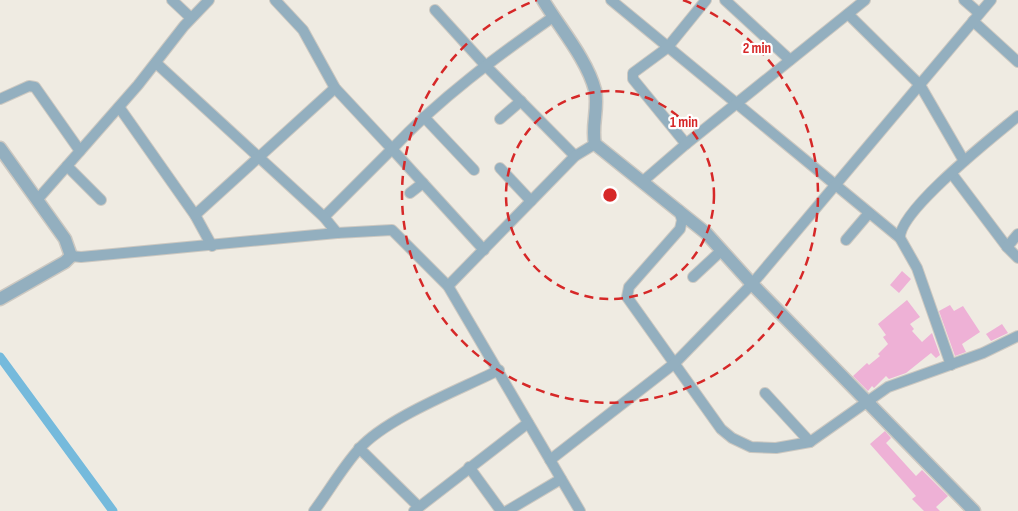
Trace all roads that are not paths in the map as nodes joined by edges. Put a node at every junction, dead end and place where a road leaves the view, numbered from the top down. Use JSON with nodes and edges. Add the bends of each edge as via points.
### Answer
{"nodes":[{"id":1,"x":172,"y":0,"type":"edge"},
{"id":2,"x":209,"y":0,"type":"edge"},
{"id":3,"x":275,"y":0,"type":"edge"},
{"id":4,"x":543,"y":0,"type":"edge"},
{"id":5,"x":610,"y":0,"type":"edge"},
{"id":6,"x":706,"y":0,"type":"edge"},
{"id":7,"x":724,"y":0,"type":"edge"},
{"id":8,"x":865,"y":0,"type":"edge"},
{"id":9,"x":964,"y":0,"type":"edge"},
{"id":10,"x":990,"y":0,"type":"edge"},
{"id":11,"x":435,"y":10,"type":"dead end"},
{"id":12,"x":848,"y":14,"type":"junction"},
{"id":13,"x":553,"y":17,"type":"junction"},
{"id":14,"x":976,"y":17,"type":"junction"},
{"id":15,"x":191,"y":18,"type":"junction"},
{"id":16,"x":667,"y":48,"type":"junction"},
{"id":17,"x":790,"y":60,"type":"junction"},
{"id":18,"x":1018,"y":62,"type":"edge"},
{"id":19,"x":156,"y":63,"type":"junction"},
{"id":20,"x":485,"y":65,"type":"junction"},
{"id":21,"x":920,"y":85,"type":"junction"},
{"id":22,"x":335,"y":88,"type":"junction"},
{"id":23,"x":0,"y":99,"type":"edge"},
{"id":24,"x":521,"y":101,"type":"junction"},
{"id":25,"x":737,"y":104,"type":"junction"},
{"id":26,"x":119,"y":106,"type":"junction"},
{"id":27,"x":1018,"y":116,"type":"edge"},
{"id":28,"x":424,"y":117,"type":"junction"},
{"id":29,"x":500,"y":119,"type":"dead end"},
{"id":30,"x":595,"y":144,"type":"junction"},
{"id":31,"x":686,"y":144,"type":"junction"},
{"id":32,"x":0,"y":148,"type":"edge"},
{"id":33,"x":392,"y":149,"type":"junction"},
{"id":34,"x":80,"y":151,"type":"junction"},
{"id":35,"x":258,"y":156,"type":"junction"},
{"id":36,"x":575,"y":156,"type":"junction"},
{"id":37,"x":964,"y":161,"type":"junction"},
{"id":38,"x":67,"y":166,"type":"junction"},
{"id":39,"x":500,"y":168,"type":"dead end"},
{"id":40,"x":474,"y":170,"type":"dead end"},
{"id":41,"x":952,"y":174,"type":"junction"},
{"id":42,"x":422,"y":182,"type":"junction"},
{"id":43,"x":642,"y":182,"type":"junction"},
{"id":44,"x":835,"y":184,"type":"junction"},
{"id":45,"x":410,"y":193,"type":"dead end"},
{"id":46,"x":36,"y":200,"type":"junction"},
{"id":47,"x":101,"y":200,"type":"dead end"},
{"id":48,"x":531,"y":201,"type":"junction"},
{"id":49,"x":679,"y":210,"type":"junction"},
{"id":50,"x":868,"y":213,"type":"junction"},
{"id":51,"x":195,"y":215,"type":"junction"},
{"id":52,"x":324,"y":217,"type":"junction"},
{"id":53,"x":337,"y":233,"type":"junction"},
{"id":54,"x":1018,"y":234,"type":"edge"},
{"id":55,"x":900,"y":238,"type":"junction"},
{"id":56,"x":846,"y":240,"type":"dead end"},
{"id":57,"x":212,"y":246,"type":"junction"},
{"id":58,"x":1007,"y":247,"type":"junction"},
{"id":59,"x":484,"y":250,"type":"junction"},
{"id":60,"x":722,"y":250,"type":"junction"},
{"id":61,"x":71,"y":256,"type":"junction"},
{"id":62,"x":1018,"y":258,"type":"edge"},
{"id":63,"x":693,"y":277,"type":"dead end"},
{"id":64,"x":752,"y":284,"type":"junction"},
{"id":65,"x":448,"y":286,"type":"junction"},
{"id":66,"x":0,"y":299,"type":"edge"},
{"id":67,"x":1018,"y":336,"type":"edge"},
{"id":68,"x":675,"y":363,"type":"junction"},
{"id":69,"x":951,"y":365,"type":"junction"},
{"id":70,"x":499,"y":370,"type":"junction"},
{"id":71,"x":765,"y":393,"type":"dead end"},
{"id":72,"x":868,"y":402,"type":"junction"},
{"id":73,"x":528,"y":423,"type":"junction"},
{"id":74,"x":810,"y":442,"type":"junction"},
{"id":75,"x":359,"y":448,"type":"junction"},
{"id":76,"x":550,"y":460,"type":"junction"},
{"id":77,"x":469,"y":467,"type":"junction"},
{"id":78,"x":561,"y":479,"type":"junction"},
{"id":79,"x":416,"y":509,"type":"edge"},
{"id":80,"x":314,"y":511,"type":"edge"},
{"id":81,"x":501,"y":511,"type":"edge"},
{"id":82,"x":507,"y":511,"type":"edge"},
{"id":83,"x":580,"y":511,"type":"edge"},
{"id":84,"x":974,"y":511,"type":"edge"}],
"edges":[{"from":1,"to":15,"type":"street"},
{"from":2,"to":15,"type":"street"},
{"from":3,"to":22,"type":"street","via":[[306,35]]},
{"from":4,"to":13,"type":"street"},
{"from":5,"to":16,"type":"street"},
{"from":6,"to":16,"type":"street"},
{"from":7,"to":17,"type":"street"},
{"from":8,"to":12,"type":"street"},
{"from":9,"to":14,"type":"street"},
{"from":10,"to":14,"type":"street"},
{"from":11,"to":20,"type":"street"},
{"from":12,"to":17,"type":"street"},
{"from":12,"to":21,"type":"street"},
{"from":13,"to":20,"type":"street"},
{"from":13,"to":30,"type":"street","via":[[592,82],[596,104]]},
{"from":14,"to":18,"type":"street"},
{"from":14,"to":21,"type":"street"},
{"from":15,"to":19,"type":"street"},
{"from":16,"to":25,"type":"street"},
{"from":16,"to":31,"type":"street","via":[[635,71],[634,79]]},
{"from":17,"to":25,"type":"street"},
{"from":19,"to":26,"type":"street"},
{"from":19,"to":35,"type":"street"},
{"from":20,"to":24,"type":"street"},
{"from":20,"to":28,"type":"street"},
{"from":21,"to":37,"type":"street"},
{"from":21,"to":44,"type":"street"},
{"from":22,"to":33,"type":"street"},
{"from":22,"to":35,"type":"street"},
{"from":23,"to":34,"type":"street","via":[[29,86],[35,87]]},
{"from":24,"to":29,"type":"street"},
{"from":24,"to":36,"type":"street"},
{"from":25,"to":31,"type":"street"},
{"from":25,"to":44,"type":"street"},
{"from":26,"to":34,"type":"street"},
{"from":26,"to":51,"type":"street"},
{"from":27,"to":37,"type":"street"},
{"from":28,"to":33,"type":"street"},
{"from":28,"to":40,"type":"street"},
{"from":30,"to":36,"type":"street"},
{"from":30,"to":43,"type":"street"},
{"from":31,"to":43,"type":"street"},
{"from":32,"to":46,"type":"street"},
{"from":33,"to":42,"type":"street"},
{"from":33,"to":52,"type":"street"},
{"from":34,"to":38,"type":"street"},
{"from":35,"to":51,"type":"street"},
{"from":35,"to":52,"type":"street"},
{"from":36,"to":48,"type":"street"},
{"from":37,"to":41,"type":"street"},
{"from":38,"to":46,"type":"street"},
{"from":38,"to":47,"type":"street"},
{"from":39,"to":48,"type":"street"},
{"from":41,"to":55,"type":"street","via":[[913,209],[901,229]]},
{"from":41,"to":58,"type":"street"},
{"from":42,"to":45,"type":"street"},
{"from":42,"to":59,"type":"street"},
{"from":43,"to":49,"type":"street"},
{"from":44,"to":50,"type":"street"},
{"from":44,"to":64,"type":"street"},
{"from":46,"to":61,"type":"street","via":[[65,239]]},
{"from":48,"to":59,"type":"street"},
{"from":49,"to":60,"type":"street"},
{"from":49,"to":68,"type":"street","via":[[680,229],[629,287],[627,297]]},
{"from":50,"to":55,"type":"street"},
{"from":50,"to":56,"type":"street"},
{"from":51,"to":57,"type":"street"},
{"from":52,"to":53,"type":"street"},
{"from":53,"to":57,"type":"street"},
{"from":53,"to":65,"type":"street","via":[[392,230]]},
{"from":54,"to":58,"type":"street"},
{"from":55,"to":69,"type":"street","via":[[917,268]]},
{"from":57,"to":61,"type":"street"},
{"from":58,"to":62,"type":"street"},
{"from":59,"to":65,"type":"street"},
{"from":60,"to":63,"type":"street"},
{"from":60,"to":64,"type":"street"},
{"from":61,"to":66,"type":"street"},
{"from":64,"to":68,"type":"street"},
{"from":64,"to":72,"type":"street"},
{"from":65,"to":70,"type":"street"},
{"from":67,"to":69,"type":"street"},
{"from":68,"to":74,"type":"street","via":[[721,429],[742,444],[776,448]]},
{"from":68,"to":76,"type":"street"},
{"from":69,"to":72,"type":"street","via":[[898,382]]},
{"from":70,"to":73,"type":"street"},
{"from":70,"to":75,"type":"street","via":[[394,422]]},
{"from":71,"to":74,"type":"street"},
{"from":72,"to":74,"type":"street"},
{"from":72,"to":84,"type":"street"},
{"from":73,"to":76,"type":"street"},
{"from":73,"to":77,"type":"street"},
{"from":75,"to":79,"type":"street"},
{"from":75,"to":80,"type":"street"},
{"from":76,"to":78,"type":"street"},
{"from":77,"to":79,"type":"street"},
{"from":77,"to":81,"type":"street"},
{"from":78,"to":82,"type":"street"},
{"from":78,"to":83,"type":"street"}]}
